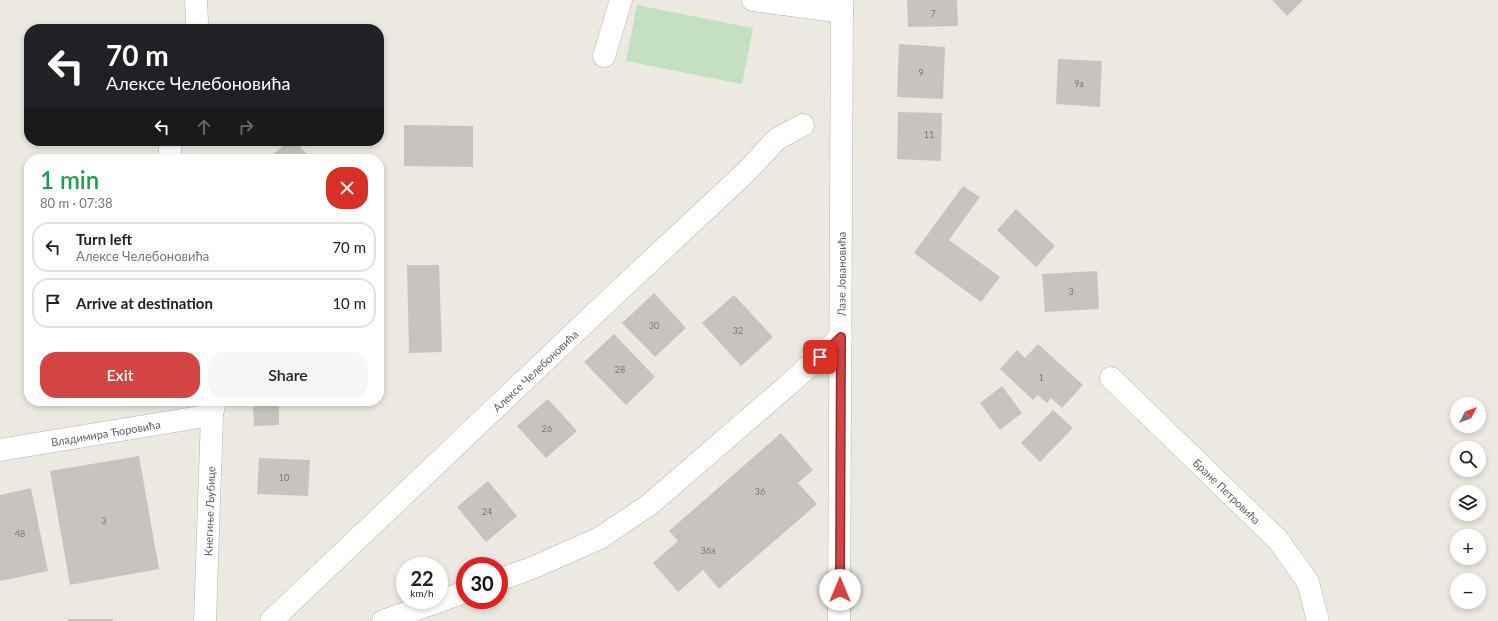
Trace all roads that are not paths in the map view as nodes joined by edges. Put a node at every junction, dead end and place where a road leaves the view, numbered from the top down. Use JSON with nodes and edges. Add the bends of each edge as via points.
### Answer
{"nodes":[{"id":1,"x":196,"y":0,"type":"edge"},
{"id":2,"x":621,"y":0,"type":"edge"},
{"id":3,"x":753,"y":0,"type":"edge"},
{"id":4,"x":842,"y":6,"type":"edge"},
{"id":5,"x":197,"y":24,"type":"edge"},
{"id":6,"x":604,"y":56,"type":"dead end"},
{"id":7,"x":803,"y":125,"type":"dead end"},
{"id":8,"x":841,"y":337,"type":"junction"},
{"id":9,"x":1111,"y":378,"type":"dead end"},
{"id":10,"x":213,"y":408,"type":"edge"},
{"id":11,"x":0,"y":450,"type":"edge"},
{"id":12,"x":508,"y":577,"type":"edge"},
{"id":13,"x":456,"y":595,"type":"edge"},
{"id":14,"x":205,"y":621,"type":"edge"},
{"id":15,"x":271,"y":621,"type":"edge"},
{"id":16,"x":383,"y":621,"type":"edge"},
{"id":17,"x":839,"y":621,"type":"edge"},
{"id":18,"x":1318,"y":621,"type":"edge"}],
"edges":[{"from":1,"to":5,"type":"street"},
{"from":2,"to":6,"type":"street"},
{"from":3,"to":4,"type":"street"},
{"from":4,"to":8,"type":"street","name":"Лазе Јовановића"},
{"from":7,"to":15,"type":"street","name":"Алексе Челебоновића","via":[[778,139]]},
{"from":8,"to":12,"type":"street","via":[[649,505],[600,538]]},
{"from":8,"to":17,"type":"street","name":"Лазе Јовановића"},
{"from":9,"to":18,"type":"street","name":"Бране Петровића","via":[[1278,540],[1308,582]]},
{"from":10,"to":11,"type":"street","name":"Владимира Ћоровића"},
{"from":10,"to":14,"type":"street","name":"Кнегиње Љубице"},
{"from":13,"to":16,"type":"street"}]}
